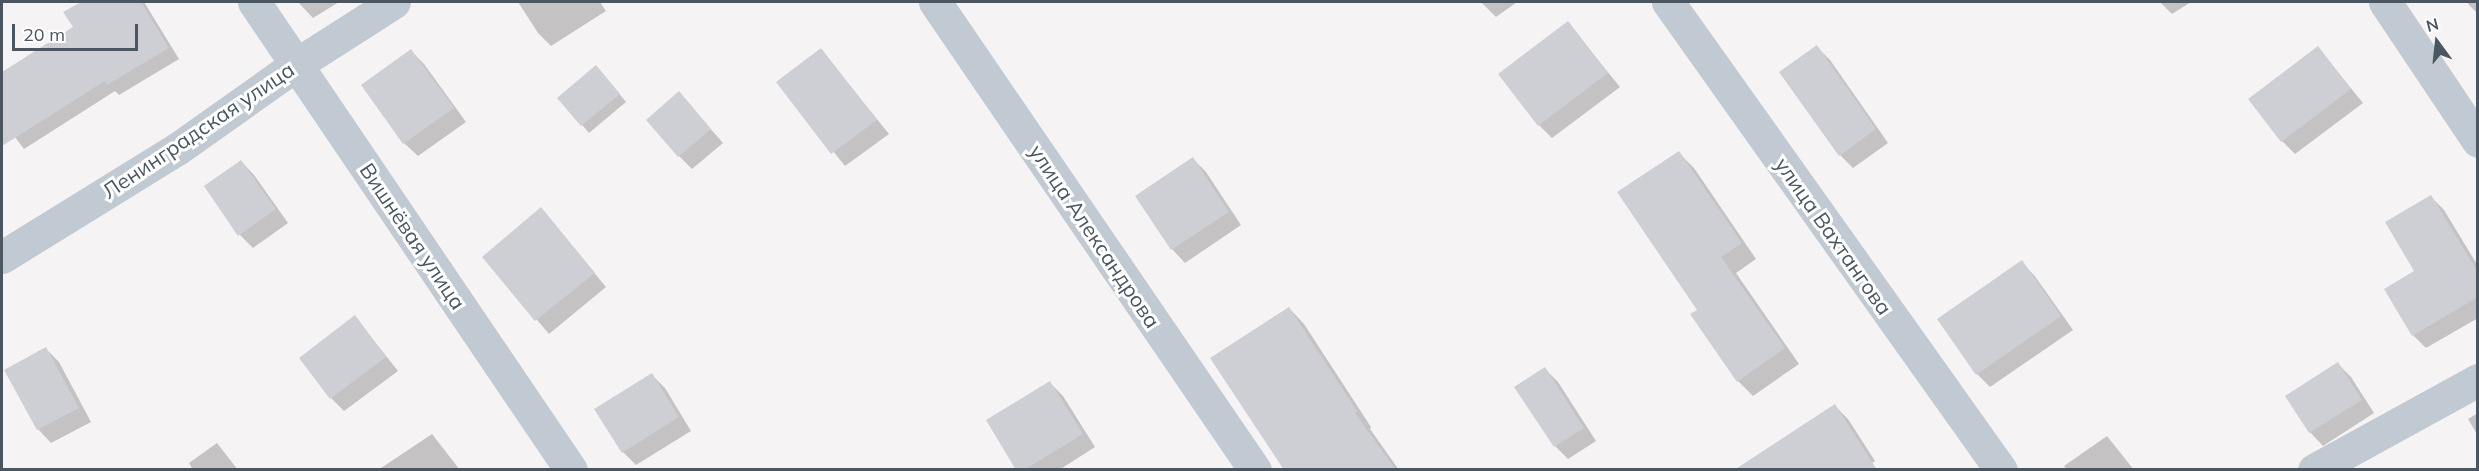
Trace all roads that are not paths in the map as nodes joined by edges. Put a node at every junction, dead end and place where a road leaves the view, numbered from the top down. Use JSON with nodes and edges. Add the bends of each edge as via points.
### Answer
{"nodes":[{"id":1,"x":255,"y":2,"type":"edge"},
{"id":2,"x":394,"y":2,"type":"edge"},
{"id":3,"x":935,"y":2,"type":"edge"},
{"id":4,"x":1668,"y":2,"type":"edge"},
{"id":5,"x":2385,"y":2,"type":"edge"},
{"id":6,"x":297,"y":64,"type":"junction"},
{"id":7,"x":2478,"y":141,"type":"edge"},
{"id":8,"x":2,"y":257,"type":"edge"},
{"id":9,"x":2478,"y":380,"type":"edge"},
{"id":10,"x":571,"y":470,"type":"edge"},
{"id":11,"x":1255,"y":470,"type":"edge"},
{"id":12,"x":2001,"y":470,"type":"edge"},
{"id":13,"x":2314,"y":470,"type":"edge"}],
"edges":[{"from":1,"to":6,"type":"street","name":"Вишнёвая улица"},
{"from":2,"to":6,"type":"street","name":"Ленинградская улица"},
{"from":3,"to":11,"type":"street","name":"улица Александрова"},
{"from":4,"to":12,"type":"street","name":"улица Вахтангова"},
{"from":5,"to":7,"type":"street"},
{"from":6,"to":8,"type":"street","name":"Ленинградская улица","via":[[177,149]]},
{"from":6,"to":10,"type":"street","name":"Вишнёвая улица"},
{"from":9,"to":13,"type":"street"}]}
